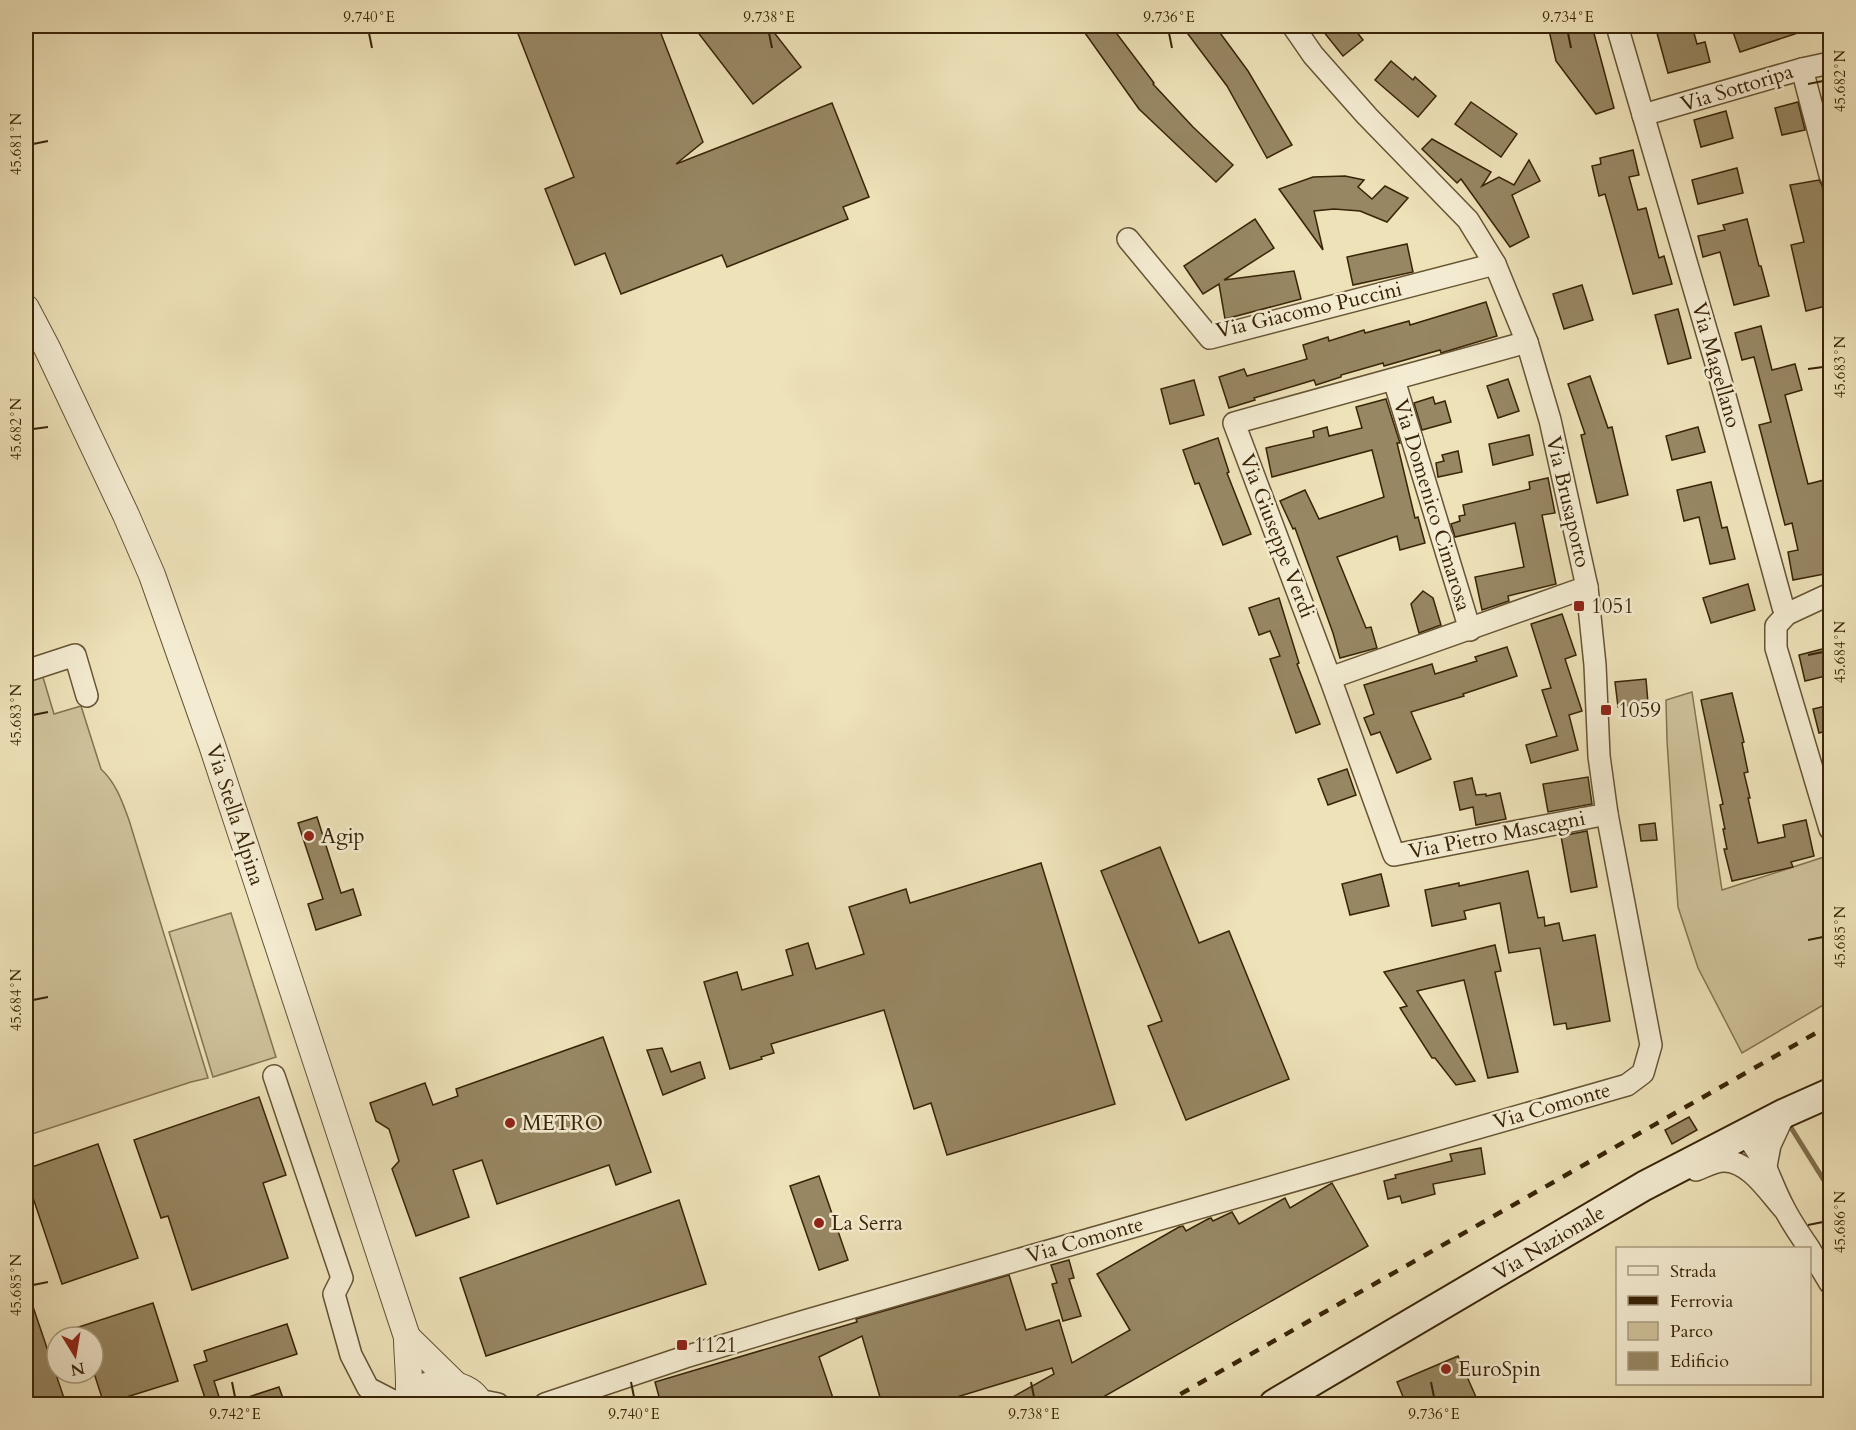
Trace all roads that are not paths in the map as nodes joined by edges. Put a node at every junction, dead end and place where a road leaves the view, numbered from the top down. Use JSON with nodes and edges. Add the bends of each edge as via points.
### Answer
{"nodes":[{"id":1,"x":1293,"y":26,"type":"edge"},
{"id":2,"x":1617,"y":26,"type":"edge"},
{"id":3,"x":1830,"y":63,"type":"edge"},
{"id":4,"x":1802,"y":69,"type":"junction"},
{"id":5,"x":1643,"y":115,"type":"junction"},
{"id":6,"x":1830,"y":176,"type":"edge"},
{"id":7,"x":1128,"y":239,"type":"dead end"},
{"id":8,"x":1495,"y":264,"type":"junction"},
{"id":9,"x":26,"y":308,"type":"edge"},
{"id":10,"x":1527,"y":342,"type":"junction"},
{"id":11,"x":1394,"y":380,"type":"junction"},
{"id":12,"x":1587,"y":587,"type":"junction"},
{"id":13,"x":1830,"y":594,"type":"edge"},
{"id":14,"x":1787,"y":614,"type":"junction"},
{"id":15,"x":1470,"y":630,"type":"junction"},
{"id":16,"x":26,"y":671,"type":"edge"},
{"id":17,"x":1330,"y":678,"type":"junction"},
{"id":18,"x":87,"y":696,"type":"dead end"},
{"id":19,"x":1607,"y":814,"type":"junction"},
{"id":20,"x":1830,"y":829,"type":"edge"},
{"id":21,"x":274,"y":1076,"type":"dead end"},
{"id":22,"x":1627,"y":1085,"type":"joint"},
{"id":23,"x":1830,"y":1093,"type":"edge"},
{"id":24,"x":1785,"y":1113,"type":"junction"},
{"id":25,"x":1744,"y":1134,"type":"junction"},
{"id":26,"x":1756,"y":1168,"type":"junction"},
{"id":27,"x":1644,"y":1186,"type":"junction"},
{"id":28,"x":1808,"y":1247,"type":"edge"},
{"id":29,"x":1811,"y":1252,"type":"edge"},
{"id":30,"x":1830,"y":1283,"type":"edge"},
{"id":31,"x":407,"y":1337,"type":"junction"},
{"id":32,"x":456,"y":1385,"type":"junction"},
{"id":33,"x":486,"y":1403,"type":"edge"},
{"id":34,"x":405,"y":1404,"type":"edge"},
{"id":35,"x":545,"y":1404,"type":"edge"},
{"id":36,"x":1274,"y":1404,"type":"edge"}],
"edges":[{"from":1,"to":8,"type":"street","name":"Via Brusaporto","via":[[1366,116],[1468,220]]},
{"from":2,"to":5,"type":"street","name":"Via Magellano"},
{"from":3,"to":4,"type":"street","name":"Via Sottoripa"},
{"from":4,"to":5,"type":"street","name":"Via Sottoripa"},
{"from":4,"to":6,"type":"street"},
{"from":5,"to":14,"type":"street","name":"Via Magellano"},
{"from":7,"to":8,"type":"street","name":"Via Giacomo Puccini","via":[[1210,338]]},
{"from":8,"to":10,"type":"street","name":"Via Brusaporto"},
{"from":9,"to":31,"type":"street","name":"Via Stella Alpina","via":[[152,575]]},
{"from":10,"to":11,"type":"street","name":"Via Giuseppe Verdi"},
{"from":10,"to":12,"type":"street","name":"Via Brusaporto","via":[[1550,420]]},
{"from":11,"to":15,"type":"street","name":"Via Domenico Cimarosa"},
{"from":11,"to":17,"type":"street","name":"Via Giuseppe Verdi","via":[[1234,423]]},
{"from":12,"to":15,"type":"street"},
{"from":12,"to":19,"type":"street","name":"Via Brusaporto"},
{"from":13,"to":14,"type":"street"},
{"from":14,"to":20,"type":"street","via":[[1776,626],[1776,648]]},
{"from":15,"to":17,"type":"street"},
{"from":16,"to":18,"type":"street","via":[[75,655]]},
{"from":17,"to":19,"type":"street","name":"Via Pietro Mascagni","via":[[1394,855]]},
{"from":19,"to":22,"type":"street","name":"Via Brusaporto","via":[[1651,1045],[1642,1073]]},
{"from":21,"to":34,"type":"street","via":[[342,1278],[334,1294],[351,1355],[368,1388]]},
{"from":22,"to":35,"type":"street","name":"Via Comonte","via":[[819,1317]]},
{"from":23,"to":24,"type":"main road","name":"Via Nazionale"},
{"from":24,"to":25,"type":"main road","name":"Via Nazionale"},
{"from":24,"to":26,"type":"street"},
{"from":25,"to":26,"type":"street","via":[[1753,1144]]},
{"from":25,"to":27,"type":"main road","name":"Via Nazionale"},
{"from":26,"to":27,"type":"street","via":[[1722,1161],[1674,1180]]},
{"from":26,"to":28,"type":"street"},
{"from":27,"to":36,"type":"main road","name":"Via Nazionale"},
{"from":29,"to":30,"type":"street"},
{"from":31,"to":32,"type":"street","name":"Via Stella Alpina"},
{"from":31,"to":34,"type":"street","name":"Via Stella Alpina","via":[[410,1385]]},
{"from":32,"to":33,"type":"street","name":"Via Stella Alpina"},
{"from":32,"to":34,"type":"street","via":[[425,1387]]}]}
